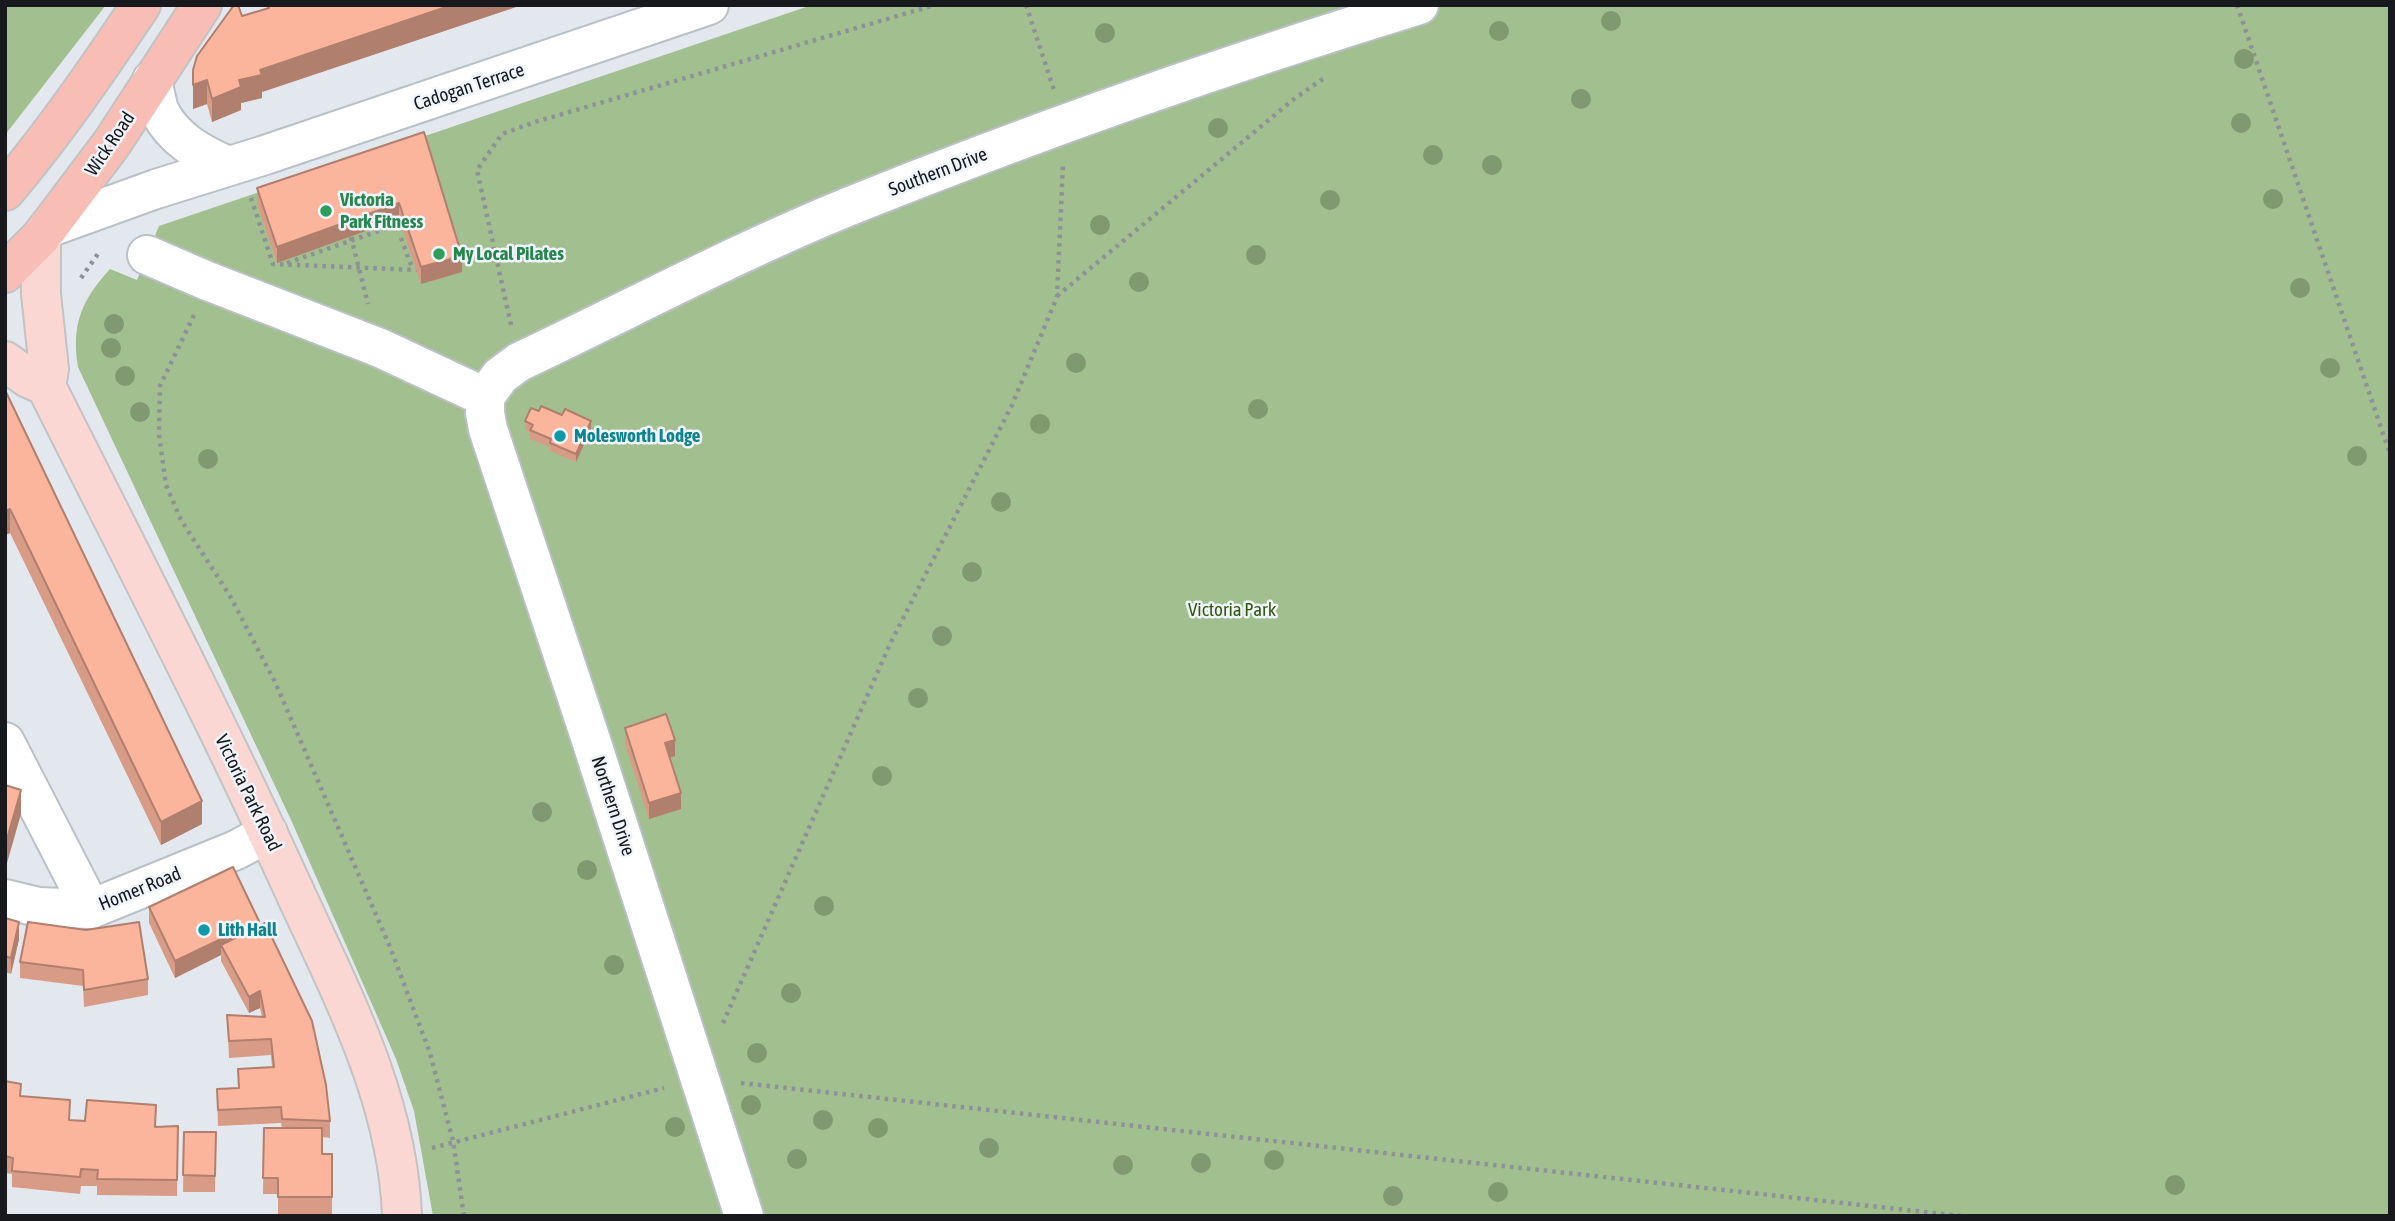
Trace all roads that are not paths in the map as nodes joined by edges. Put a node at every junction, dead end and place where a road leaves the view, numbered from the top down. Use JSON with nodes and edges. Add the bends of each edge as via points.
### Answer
{"nodes":[{"id":1,"x":141,"y":5,"type":"edge"},
{"id":2,"x":709,"y":5,"type":"edge"},
{"id":3,"x":1419,"y":5,"type":"edge"},
{"id":4,"x":192,"y":9,"type":"edge"},
{"id":5,"x":152,"y":80,"type":"junction"},
{"id":6,"x":239,"y":181,"type":"junction"},
{"id":7,"x":5,"y":191,"type":"edge"},
{"id":8,"x":44,"y":232,"type":"junction"},
{"id":9,"x":147,"y":255,"type":"dead end"},
{"id":10,"x":5,"y":273,"type":"edge"},
{"id":11,"x":5,"y":361,"type":"edge"},
{"id":12,"x":46,"y":386,"type":"junction"},
{"id":13,"x":485,"y":397,"type":"junction"},
{"id":14,"x":5,"y":742,"type":"edge"},
{"id":15,"x":268,"y":833,"type":"junction"},
{"id":16,"x":5,"y":899,"type":"edge"},
{"id":17,"x":91,"y":909,"type":"junction"},
{"id":18,"x":402,"y":1216,"type":"edge"},
{"id":19,"x":744,"y":1216,"type":"edge"}],
"edges":[{"from":1,"to":7,"type":"highway","via":[[85,88]]},
{"from":2,"to":6,"type":"street","name":"Cadogan Terrace"},
{"from":3,"to":13,"type":"street","name":"Southern Drive","via":[[1065,124],[849,206],[519,362],[500,376]]},
{"from":4,"to":5,"type":"highway","name":"Wick Road"},
{"from":5,"to":6,"type":"street","via":[[160,111],[173,131]]},
{"from":5,"to":8,"type":"highway","name":"Wick Road"},
{"from":6,"to":8,"type":"street","name":"Cadogan Terrace","via":[[156,189]]},
{"from":8,"to":10,"type":"highway","name":"Wick Road"},
{"from":8,"to":12,"type":"main road","name":"Victoria Park Road","via":[[41,294],[49,369]]},
{"from":9,"to":13,"type":"street","via":[[380,348]]},
{"from":11,"to":12,"type":"main road"},
{"from":12,"to":15,"type":"main road","name":"Victoria Park Road"},
{"from":13,"to":19,"type":"street","name":"Northern Drive","via":[[488,429]]},
{"from":14,"to":17,"type":"street"},
{"from":15,"to":17,"type":"street","name":"Homer Road"},
{"from":15,"to":18,"type":"main road","name":"Victoria Park Road","via":[[374,1072],[401,1191]]},
{"from":16,"to":17,"type":"street","name":"Homer Road","via":[[38,907]]}]}
